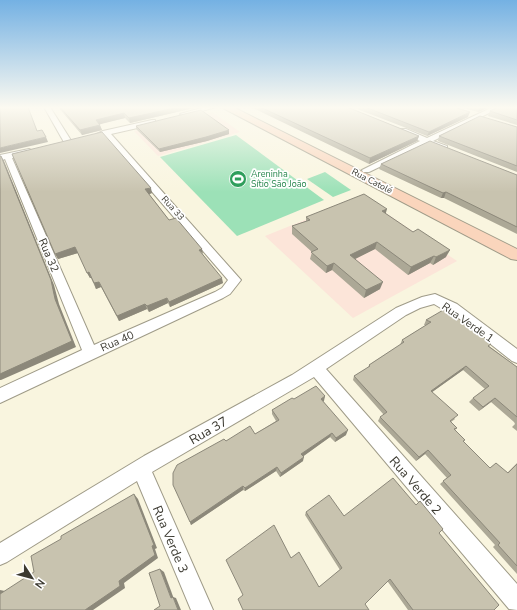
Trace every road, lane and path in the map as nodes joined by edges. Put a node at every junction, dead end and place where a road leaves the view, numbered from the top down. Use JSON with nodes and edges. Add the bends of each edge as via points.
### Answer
{"nodes":[{"id":1,"x":64,"y":135,"type":"edge"},
{"id":2,"x":97,"y":135,"type":"edge"},
{"id":3,"x":108,"y":135,"type":"edge"},
{"id":4,"x":282,"y":135,"type":"edge"},
{"id":5,"x":297,"y":135,"type":"edge"},
{"id":6,"x":413,"y":135,"type":"edge"},
{"id":7,"x":436,"y":135,"type":"edge"},
{"id":8,"x":91,"y":137,"type":"edge"},
{"id":9,"x":426,"y":141,"type":"junction"},
{"id":10,"x":68,"y":142,"type":"edge"},
{"id":11,"x":39,"y":149,"type":"edge"},
{"id":12,"x":454,"y":152,"type":"edge"},
{"id":13,"x":4,"y":157,"type":"edge"},
{"id":14,"x":366,"y":170,"type":"junction"},
{"id":15,"x":517,"y":244,"type":"edge"},
{"id":16,"x":517,"y":255,"type":"edge"},
{"id":17,"x":232,"y":285,"type":"joint"},
{"id":18,"x":415,"y":304,"type":"joint"},
{"id":19,"x":90,"y":353,"type":"junction"},
{"id":20,"x":517,"y":357,"type":"edge"},
{"id":21,"x":316,"y":369,"type":"junction"},
{"id":22,"x":0,"y":396,"type":"edge"},
{"id":23,"x":141,"y":468,"type":"junction"},
{"id":24,"x":0,"y":555,"type":"edge"},
{"id":25,"x":517,"y":601,"type":"edge"},
{"id":26,"x":202,"y":610,"type":"edge"}],
"edges":[{"from":1,"to":10,"type":"street"},
{"from":2,"to":8,"type":"street"},
{"from":3,"to":17,"type":"street","name":"Rua 33","via":[[232,276],[235,280]]},
{"from":4,"to":16,"type":"street","name":"Rua Catolé"},
{"from":5,"to":14,"type":"street","name":"Rua Catolé"},
{"from":6,"to":9,"type":"street"},
{"from":7,"to":9,"type":"street"},
{"from":9,"to":12,"type":"street"},
{"from":9,"to":14,"type":"street"},
{"from":11,"to":13,"type":"street"},
{"from":13,"to":19,"type":"street","name":"Rua 32"},
{"from":14,"to":15,"type":"street","name":"Rua Catolé"},
{"from":17,"to":19,"type":"street","name":"Rua 40","via":[[220,295]]},
{"from":18,"to":20,"type":"street","name":"Rua Verde 1","via":[[435,299],[449,305]]},
{"from":18,"to":21,"type":"street","name":"Rua 37","via":[[360,337]]},
{"from":19,"to":22,"type":"street","name":"Rua 40"},
{"from":21,"to":23,"type":"street","name":"Rua 37"},
{"from":21,"to":25,"type":"street","name":"Rua Verde 2"},
{"from":23,"to":24,"type":"street","name":"Rua 37"},
{"from":23,"to":26,"type":"street","name":"Rua Verde 3"}]}
